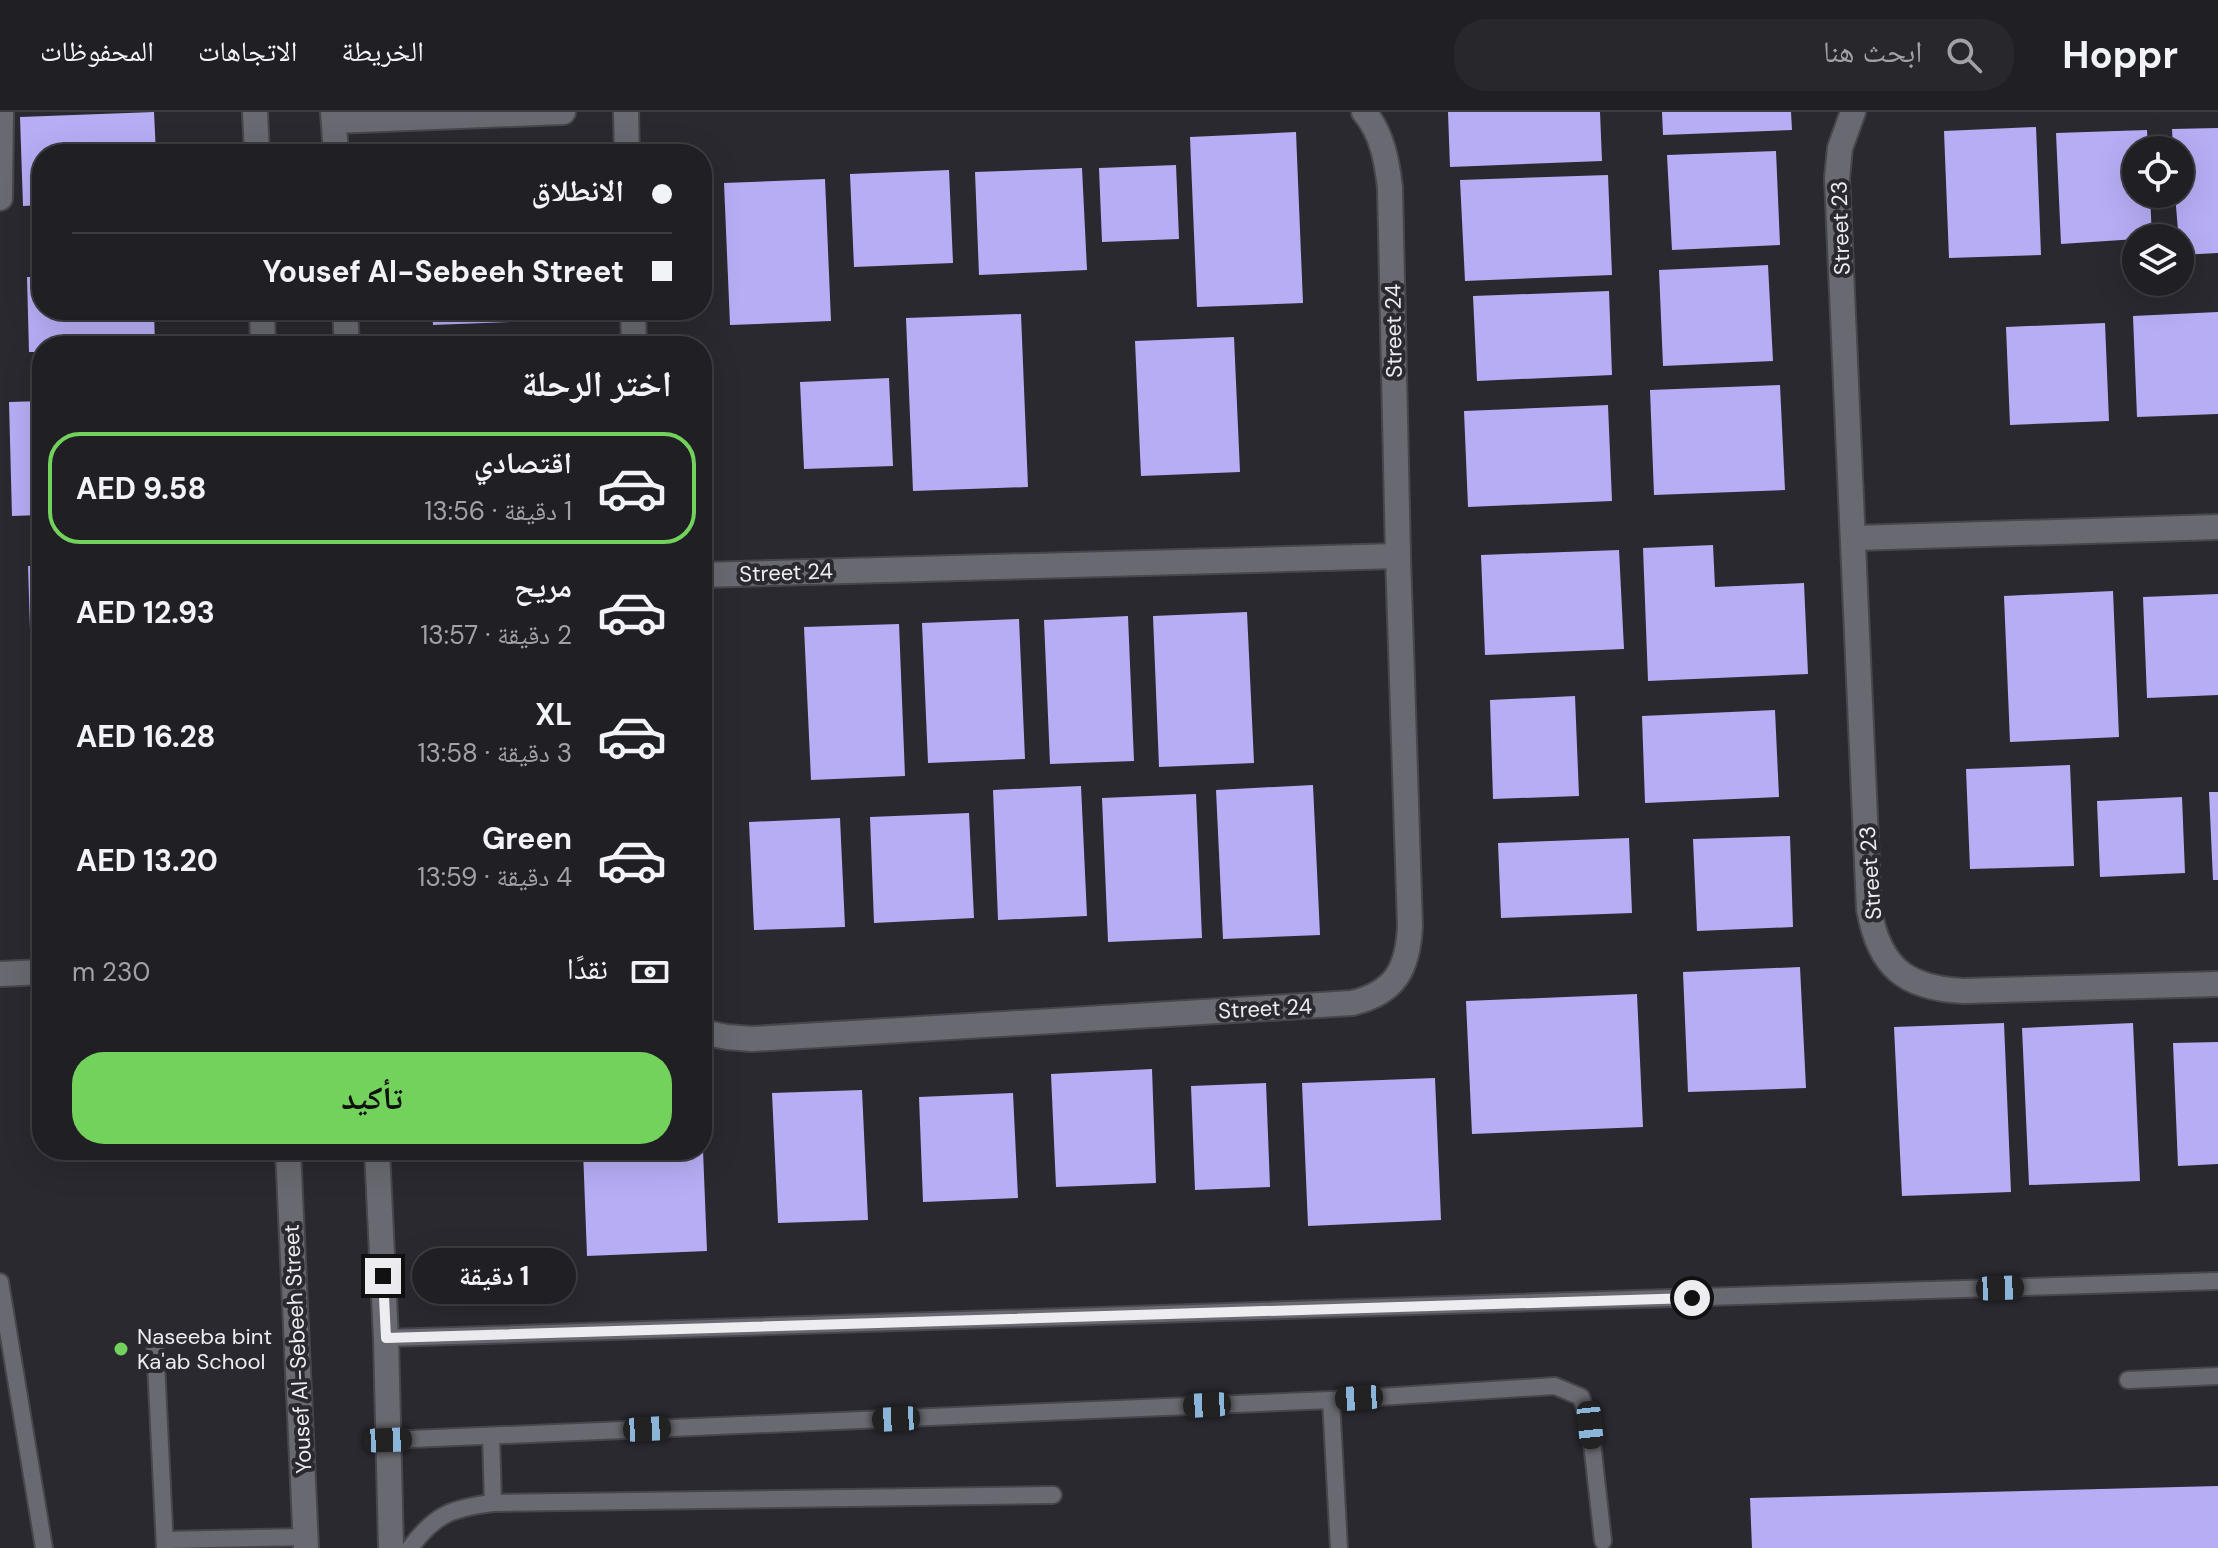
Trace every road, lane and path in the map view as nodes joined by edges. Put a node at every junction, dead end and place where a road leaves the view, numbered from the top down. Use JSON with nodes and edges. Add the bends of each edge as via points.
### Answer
{"nodes":[{"id":1,"x":1,"y":112,"type":"edge"},
{"id":2,"x":255,"y":112,"type":"edge"},
{"id":3,"x":563,"y":112,"type":"edge"},
{"id":4,"x":626,"y":112,"type":"edge"},
{"id":5,"x":1364,"y":112,"type":"edge"},
{"id":6,"x":1853,"y":112,"type":"edge"},
{"id":7,"x":333,"y":117,"type":"edge"},
{"id":8,"x":257,"y":144,"type":"edge"},
{"id":9,"x":335,"y":144,"type":"edge"},
{"id":10,"x":627,"y":144,"type":"edge"},
{"id":11,"x":0,"y":198,"type":"edge"},
{"id":12,"x":2218,"y":527,"type":"edge"},
{"id":13,"x":1855,"y":538,"type":"junction"},
{"id":14,"x":1398,"y":556,"type":"junction"},
{"id":15,"x":712,"y":575,"type":"edge"},
{"id":16,"x":0,"y":969,"type":"edge"},
{"id":17,"x":32,"y":971,"type":"edge"},
{"id":18,"x":2218,"y":984,"type":"edge"},
{"id":19,"x":712,"y":1034,"type":"edge"},
{"id":20,"x":288,"y":1160,"type":"edge"},
{"id":21,"x":377,"y":1160,"type":"edge"},
{"id":22,"x":2218,"y":1281,"type":"edge"},
{"id":23,"x":0,"y":1282,"type":"edge"},
{"id":24,"x":386,"y":1338,"type":"junction"},
{"id":25,"x":155,"y":1343,"type":"dead end"},
{"id":26,"x":2218,"y":1376,"type":"edge"},
{"id":27,"x":2128,"y":1380,"type":"dead end"},
{"id":28,"x":1331,"y":1400,"type":"junction"},
{"id":29,"x":491,"y":1436,"type":"junction"},
{"id":30,"x":388,"y":1440,"type":"junction"},
{"id":31,"x":1053,"y":1495,"type":"dead end"},
{"id":32,"x":493,"y":1503,"type":"junction"},
{"id":33,"x":1603,"y":1541,"type":"dead end"},
{"id":34,"x":306,"y":1543,"type":"edge"},
{"id":35,"x":165,"y":1544,"type":"edge"},
{"id":36,"x":44,"y":1548,"type":"edge"},
{"id":37,"x":391,"y":1548,"type":"edge"},
{"id":38,"x":410,"y":1548,"type":"edge"},
{"id":39,"x":1339,"y":1548,"type":"edge"}],
"edges":[{"from":1,"to":11,"type":"street"},
{"from":2,"to":8,"type":"street"},
{"from":3,"to":7,"type":"street"},
{"from":4,"to":10,"type":"street"},
{"from":5,"to":14,"type":"street","name":"Street 24","via":[[1380,138],[1390,188]]},
{"from":6,"to":13,"type":"street","name":"Street 23","via":[[1843,133],[1837,178]]},
{"from":7,"to":9,"type":"street"},
{"from":12,"to":13,"type":"street"},
{"from":13,"to":18,"type":"street","name":"Street 23","via":[[1869,909],[1876,941],[1893,967],[1922,985],[1963,991]]},
{"from":14,"to":15,"type":"street","name":"Street 24"},
{"from":14,"to":19,"type":"street","name":"Street 24","via":[[1410,926],[1400,971],[1383,991],[1352,1003],[783,1037]]},
{"from":16,"to":17,"type":"street"},
{"from":20,"to":34,"type":"street","name":"Yousef Al-Sebeeh Street"},
{"from":21,"to":24,"type":"street"},
{"from":22,"to":24,"type":"lane"},
{"from":23,"to":36,"type":"lane"},
{"from":24,"to":30,"type":"street"},
{"from":25,"to":35,"type":"lane"},
{"from":26,"to":27,"type":"lane"},
{"from":28,"to":29,"type":"lane"},
{"from":28,"to":33,"type":"lane","via":[[1555,1386],[1581,1397],[1590,1425]]},
{"from":28,"to":39,"type":"lane"},
{"from":29,"to":30,"type":"lane"},
{"from":29,"to":32,"type":"lane"},
{"from":30,"to":37,"type":"street"},
{"from":31,"to":32,"type":"lane"},
{"from":32,"to":38,"type":"lane","via":[[459,1507],[425,1528]]},
{"from":34,"to":35,"type":"lane"}]}
